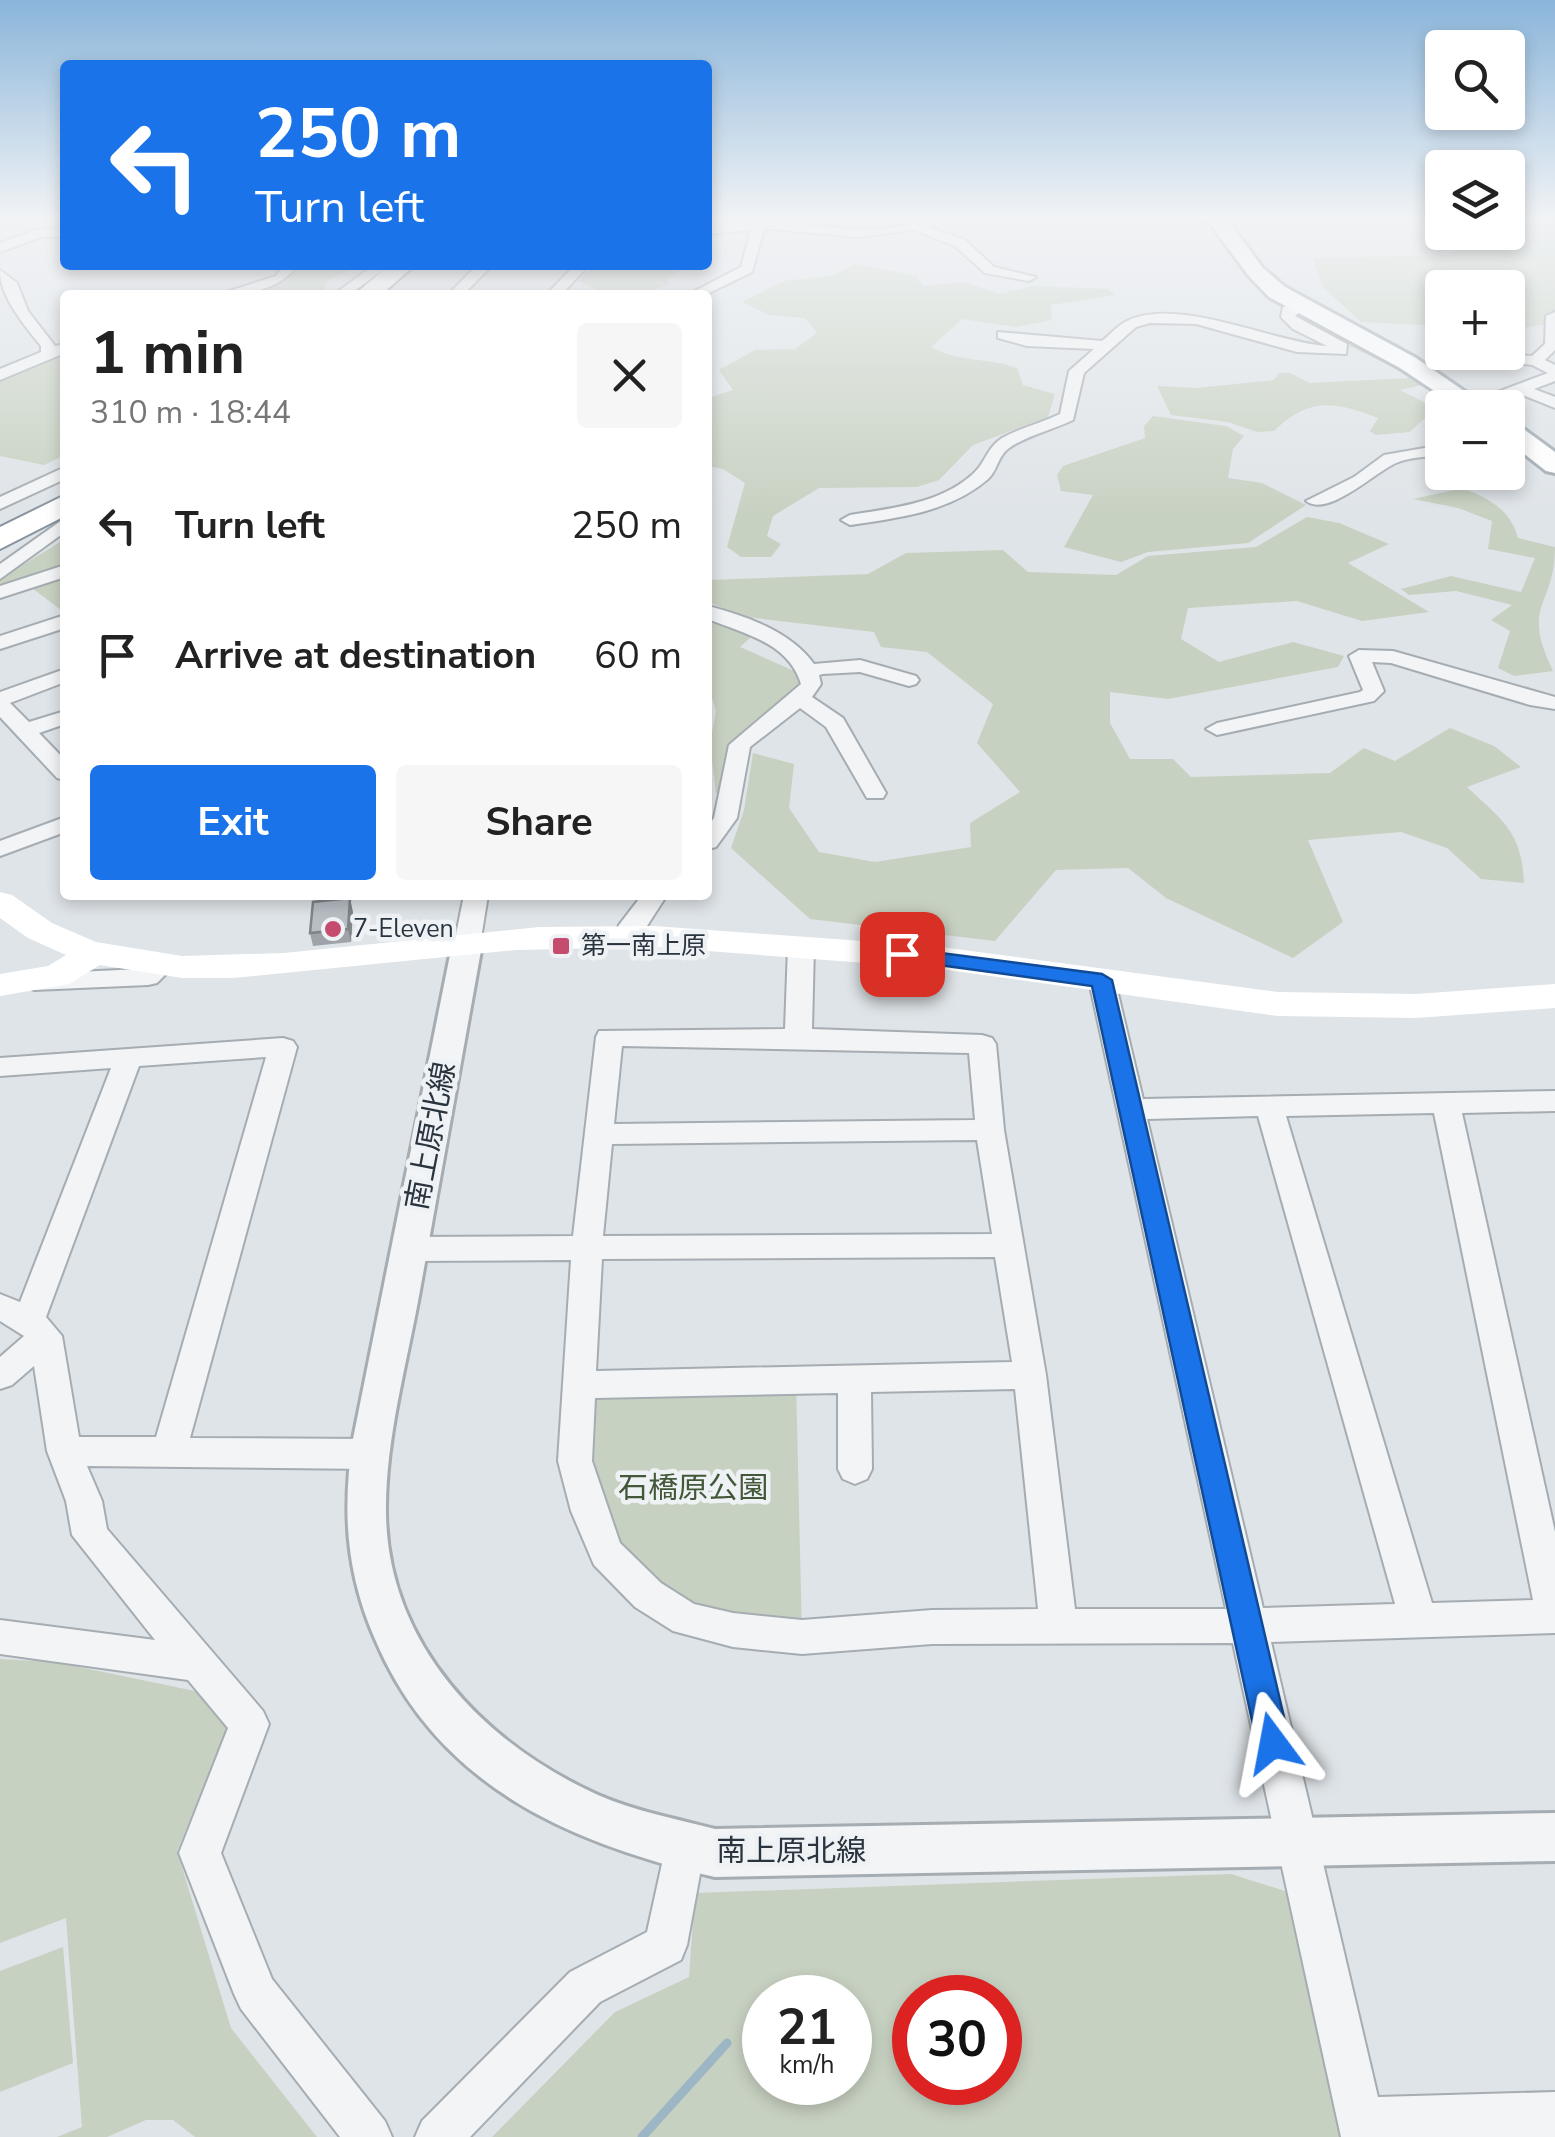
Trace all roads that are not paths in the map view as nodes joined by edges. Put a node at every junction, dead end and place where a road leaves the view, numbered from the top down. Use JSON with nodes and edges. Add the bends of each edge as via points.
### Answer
{"nodes":[{"id":1,"x":26,"y":318,"type":"edge"},
{"id":2,"x":1169,"y":318,"type":"edge"},
{"id":3,"x":1179,"y":318,"type":"edge"},
{"id":4,"x":1289,"y":318,"type":"edge"},
{"id":5,"x":1324,"y":318,"type":"edge"},
{"id":6,"x":1553,"y":318,"type":"edge"},
{"id":7,"x":1004,"y":335,"type":"dead end"},
{"id":8,"x":1105,"y":346,"type":"junction"},
{"id":9,"x":60,"y":350,"type":"edge"},
{"id":10,"x":48,"y":354,"type":"junction"},
{"id":11,"x":1525,"y":359,"type":"edge"},
{"id":12,"x":1535,"y":360,"type":"junction"},
{"id":13,"x":1555,"y":374,"type":"edge"},
{"id":14,"x":0,"y":375,"type":"edge"},
{"id":15,"x":1450,"y":390,"type":"edge"},
{"id":16,"x":1522,"y":390,"type":"edge"},
{"id":17,"x":1525,"y":391,"type":"edge"},
{"id":18,"x":1555,"y":403,"type":"edge"},
{"id":19,"x":1525,"y":445,"type":"edge"},
{"id":20,"x":1425,"y":453,"type":"edge"},
{"id":21,"x":1555,"y":465,"type":"edge"},
{"id":22,"x":60,"y":474,"type":"edge"},
{"id":23,"x":60,"y":491,"type":"edge"},
{"id":24,"x":1315,"y":502,"type":"dead end"},
{"id":25,"x":0,"y":504,"type":"edge"},
{"id":26,"x":60,"y":507,"type":"edge"},
{"id":27,"x":850,"y":520,"type":"dead end"},
{"id":28,"x":0,"y":524,"type":"edge"},
{"id":29,"x":60,"y":526,"type":"edge"},
{"id":30,"x":0,"y":540,"type":"edge"},
{"id":31,"x":0,"y":573,"type":"edge"},
{"id":32,"x":60,"y":573,"type":"edge"},
{"id":33,"x":0,"y":592,"type":"edge"},
{"id":34,"x":712,"y":614,"type":"edge"},
{"id":35,"x":60,"y":622,"type":"edge"},
{"id":36,"x":0,"y":643,"type":"edge"},
{"id":37,"x":810,"y":671,"type":"junction"},
{"id":38,"x":60,"y":677,"type":"edge"},
{"id":39,"x":909,"y":680,"type":"dead end"},
{"id":40,"x":800,"y":698,"type":"junction"},
{"id":41,"x":0,"y":702,"type":"edge"},
{"id":42,"x":1555,"y":702,"type":"edge"},
{"id":43,"x":60,"y":718,"type":"edge"},
{"id":44,"x":1217,"y":729,"type":"dead end"},
{"id":45,"x":25,"y":732,"type":"junction"},
{"id":46,"x":60,"y":768,"type":"edge"},
{"id":47,"x":876,"y":794,"type":"dead end"},
{"id":48,"x":60,"y":826,"type":"edge"},
{"id":49,"x":712,"y":829,"type":"edge"},
{"id":50,"x":0,"y":849,"type":"edge"},
{"id":51,"x":475,"y":900,"type":"edge"},
{"id":52,"x":651,"y":900,"type":"edge"},
{"id":53,"x":0,"y":902,"type":"edge"},
{"id":54,"x":627,"y":936,"type":"junction"},
{"id":55,"x":467,"y":945,"type":"junction"},
{"id":56,"x":801,"y":947,"type":"junction"},
{"id":57,"x":94,"y":953,"type":"junction"},
{"id":58,"x":162,"y":964,"type":"junction"},
{"id":59,"x":1102,"y":980,"type":"junction"},
{"id":60,"x":9,"y":985,"type":"edge"},
{"id":61,"x":1555,"y":996,"type":"edge"},
{"id":62,"x":798,"y":1038,"type":"junction"},
{"id":63,"x":128,"y":1059,"type":"junction"},
{"id":64,"x":0,"y":1067,"type":"edge"},
{"id":65,"x":1555,"y":1101,"type":"edge"},
{"id":66,"x":1446,"y":1105,"type":"junction"},
{"id":67,"x":1268,"y":1107,"type":"junction"},
{"id":68,"x":1130,"y":1108,"type":"junction"},
{"id":69,"x":990,"y":1130,"type":"junction"},
{"id":70,"x":598,"y":1134,"type":"junction"},
{"id":71,"x":1009,"y":1245,"type":"junction"},
{"id":72,"x":587,"y":1246,"type":"junction"},
{"id":73,"x":410,"y":1249,"type":"junction"},
{"id":74,"x":25,"y":1321,"type":"edge"},
{"id":75,"x":0,"y":1376,"type":"edge"},
{"id":76,"x":1030,"y":1376,"type":"junction"},
{"id":77,"x":854,"y":1378,"type":"junction"},
{"id":78,"x":579,"y":1385,"type":"junction"},
{"id":79,"x":64,"y":1451,"type":"junction"},
{"id":80,"x":170,"y":1452,"type":"junction"},
{"id":81,"x":371,"y":1454,"type":"junction"},
{"id":82,"x":855,"y":1468,"type":"dead end"},
{"id":83,"x":1418,"y":1619,"type":"junction"},
{"id":84,"x":1247,"y":1626,"type":"junction"},
{"id":85,"x":1058,"y":1627,"type":"junction"},
{"id":86,"x":0,"y":1638,"type":"edge"},
{"id":87,"x":196,"y":1663,"type":"junction"},
{"id":88,"x":1555,"y":1836,"type":"edge"},
{"id":89,"x":1296,"y":1842,"type":"junction"},
{"id":90,"x":684,"y":1847,"type":"junction"},
{"id":91,"x":1555,"y":2114,"type":"edge"},
{"id":92,"x":1362,"y":2129,"type":"edge"},
{"id":93,"x":369,"y":2137,"type":"edge"},
{"id":94,"x":438,"y":2137,"type":"edge"}],
"edges":[{"from":1,"to":10,"type":"street"},
{"from":2,"to":8,"type":"street","via":[[1131,324]]},
{"from":3,"to":4,"type":"street","via":[[1297,348],[1341,351]]},
{"from":5,"to":15,"type":"main road"},
{"from":6,"to":12,"type":"street","via":[[1552,344]]},
{"from":7,"to":8,"type":"street"},
{"from":8,"to":27,"type":"street","via":[[1077,372],[1067,417],[997,447],[986,472],[965,491],[914,511]]},
{"from":9,"to":10,"type":"street"},
{"from":10,"to":14,"type":"street"},
{"from":11,"to":12,"type":"street"},
{"from":12,"to":13,"type":"street"},
{"from":13,"to":16,"type":"street"},
{"from":17,"to":18,"type":"street"},
{"from":19,"to":21,"type":"main road"},
{"from":20,"to":24,"type":"street","via":[[1390,459],[1360,482]]},
{"from":22,"to":25,"type":"street"},
{"from":23,"to":28,"type":"highway"},
{"from":26,"to":30,"type":"highway"},
{"from":29,"to":31,"type":"street"},
{"from":32,"to":33,"type":"street"},
{"from":34,"to":37,"type":"street","via":[[786,644]]},
{"from":35,"to":36,"type":"street"},
{"from":37,"to":39,"type":"street","via":[[866,666]]},
{"from":37,"to":40,"type":"street","via":[[812,684]]},
{"from":38,"to":41,"type":"street"},
{"from":40,"to":47,"type":"street","via":[[835,724]]},
{"from":40,"to":49,"type":"street","via":[[740,745],[725,818]]},
{"from":41,"to":45,"type":"street"},
{"from":42,"to":44,"type":"street","via":[[1393,658],[1359,656],[1374,691],[1367,697]]},
{"from":43,"to":45,"type":"street"},
{"from":45,"to":46,"type":"street"},
{"from":48,"to":50,"type":"street"},
{"from":51,"to":55,"type":"street"},
{"from":52,"to":54,"type":"street"},
{"from":53,"to":57,"type":"main road","via":[[48,936]]},
{"from":54,"to":55,"type":"main road"},
{"from":54,"to":56,"type":"main road"},
{"from":55,"to":58,"type":"main road","via":[[258,966]]},
{"from":55,"to":73,"type":"street","name":"南上原北線"},
{"from":56,"to":59,"type":"main road"},
{"from":56,"to":62,"type":"street"},
{"from":57,"to":58,"type":"main road"},
{"from":57,"to":60,"type":"main road","via":[[69,970]]},
{"from":58,"to":60,"type":"street","via":[[148,977]]},
{"from":59,"to":61,"type":"main road","via":[[1276,1004],[1357,1007]]},
{"from":59,"to":68,"type":"street"},
{"from":62,"to":69,"type":"street","via":[[982,1044]]},
{"from":62,"to":70,"type":"street","via":[[610,1037]]},
{"from":63,"to":64,"type":"street"},
{"from":63,"to":74,"type":"street"},
{"from":63,"to":80,"type":"street","via":[[282,1048]]},
{"from":65,"to":66,"type":"street"},
{"from":66,"to":67,"type":"street"},
{"from":66,"to":83,"type":"street","via":[[1555,1616]]},
{"from":67,"to":68,"type":"street"},
{"from":67,"to":83,"type":"street"},
{"from":68,"to":84,"type":"street"},
{"from":69,"to":70,"type":"street"},
{"from":69,"to":71,"type":"street"},
{"from":70,"to":72,"type":"street"},
{"from":71,"to":72,"type":"street"},
{"from":71,"to":76,"type":"street"},
{"from":72,"to":73,"type":"street"},
{"from":72,"to":78,"type":"street"},
{"from":73,"to":81,"type":"street","name":"南上原北線"},
{"from":74,"to":75,"type":"street"},
{"from":74,"to":79,"type":"street"},
{"from":76,"to":77,"type":"street"},
{"from":76,"to":85,"type":"street"},
{"from":77,"to":78,"type":"street"},
{"from":77,"to":82,"type":"street"},
{"from":78,"to":85,"type":"street","via":[[575,1461],[607,1554],[648,1596],[686,1619],[802,1636]]},
{"from":79,"to":80,"type":"street"},
{"from":79,"to":87,"type":"street","via":[[90,1536]]},
{"from":80,"to":81,"type":"street"},
{"from":81,"to":90,"type":"street","name":"南上原北線","via":[[366,1535],[379,1594],[405,1660],[446,1718],[506,1769],[567,1808]]},
{"from":83,"to":84,"type":"street"},
{"from":84,"to":85,"type":"street"},
{"from":84,"to":89,"type":"street"},
{"from":86,"to":87,"type":"street"},
{"from":87,"to":93,"type":"street","via":[[250,1724],[200,1853],[256,1994]]},
{"from":88,"to":89,"type":"street","name":"南上原北線"},
{"from":89,"to":90,"type":"street","name":"南上原北線","via":[[750,1854]]},
{"from":89,"to":92,"type":"street"},
{"from":90,"to":94,"type":"street","via":[[666,1945],[585,1988]]},
{"from":91,"to":92,"type":"street"}]}
